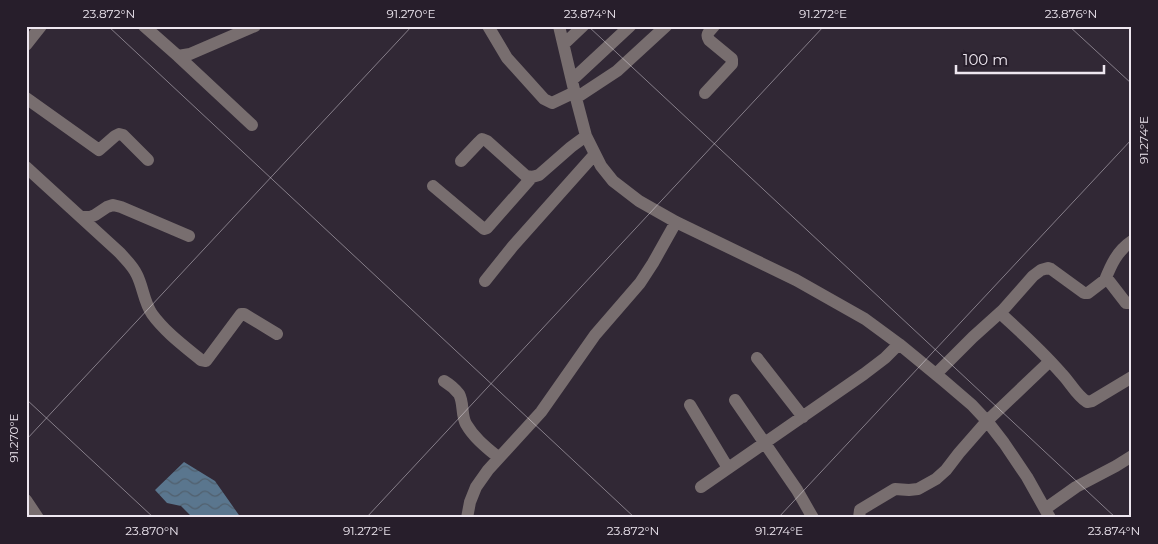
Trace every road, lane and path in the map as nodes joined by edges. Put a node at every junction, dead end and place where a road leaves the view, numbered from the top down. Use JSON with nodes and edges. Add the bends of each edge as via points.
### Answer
{"nodes":[{"id":1,"x":41,"y":26,"type":"edge"},
{"id":2,"x":144,"y":26,"type":"edge"},
{"id":3,"x":255,"y":26,"type":"edge"},
{"id":4,"x":488,"y":26,"type":"edge"},
{"id":5,"x":559,"y":26,"type":"edge"},
{"id":6,"x":583,"y":26,"type":"edge"},
{"id":7,"x":630,"y":26,"type":"edge"},
{"id":8,"x":666,"y":26,"type":"edge"},
{"id":9,"x":714,"y":26,"type":"edge"},
{"id":10,"x":564,"y":44,"type":"junction"},
{"id":11,"x":26,"y":45,"type":"edge"},
{"id":12,"x":178,"y":56,"type":"junction"},
{"id":13,"x":574,"y":90,"type":"junction"},
{"id":14,"x":705,"y":93,"type":"dead end"},
{"id":15,"x":26,"y":98,"type":"edge"},
{"id":16,"x":252,"y":125,"type":"dead end"},
{"id":17,"x":586,"y":136,"type":"junction"},
{"id":18,"x":595,"y":154,"type":"junction"},
{"id":19,"x":148,"y":160,"type":"dead end"},
{"id":20,"x":461,"y":161,"type":"dead end"},
{"id":21,"x":26,"y":167,"type":"edge"},
{"id":22,"x":532,"y":177,"type":"junction"},
{"id":23,"x":433,"y":186,"type":"dead end"},
{"id":24,"x":81,"y":217,"type":"junction"},
{"id":25,"x":676,"y":222,"type":"junction"},
{"id":26,"x":189,"y":236,"type":"dead end"},
{"id":27,"x":1132,"y":241,"type":"edge"},
{"id":28,"x":1105,"y":280,"type":"junction"},
{"id":29,"x":486,"y":281,"type":"dead end"},
{"id":30,"x":1132,"y":304,"type":"edge"},
{"id":31,"x":1000,"y":313,"type":"junction"},
{"id":32,"x":277,"y":334,"type":"dead end"},
{"id":33,"x":899,"y":344,"type":"junction"},
{"id":34,"x":757,"y":358,"type":"dead end"},
{"id":35,"x":1050,"y":362,"type":"junction"},
{"id":36,"x":936,"y":374,"type":"junction"},
{"id":37,"x":1132,"y":378,"type":"edge"},
{"id":38,"x":444,"y":381,"type":"dead end"},
{"id":39,"x":735,"y":400,"type":"dead end"},
{"id":40,"x":690,"y":405,"type":"dead end"},
{"id":41,"x":803,"y":417,"type":"junction"},
{"id":42,"x":987,"y":421,"type":"junction"},
{"id":43,"x":765,"y":443,"type":"junction"},
{"id":44,"x":1132,"y":456,"type":"edge"},
{"id":45,"x":499,"y":458,"type":"junction"},
{"id":46,"x":728,"y":468,"type":"junction"},
{"id":47,"x":700,"y":487,"type":"dead end"},
{"id":48,"x":26,"y":500,"type":"edge"},
{"id":49,"x":1047,"y":513,"type":"edge"},
{"id":50,"x":38,"y":518,"type":"edge"},
{"id":51,"x":467,"y":518,"type":"edge"},
{"id":52,"x":814,"y":518,"type":"edge"},
{"id":53,"x":859,"y":518,"type":"edge"}],
"edges":[{"from":1,"to":11,"type":"street"},
{"from":2,"to":12,"type":"street"},
{"from":3,"to":12,"type":"street","via":[[197,52]]},
{"from":4,"to":13,"type":"street","via":[[507,58],[548,102],[552,103]]},
{"from":5,"to":10,"type":"street"},
{"from":6,"to":10,"type":"street"},
{"from":7,"to":13,"type":"street"},
{"from":8,"to":13,"type":"street","via":[[617,70]]},
{"from":9,"to":14,"type":"street","via":[[707,37],[732,58],[732,64]]},
{"from":10,"to":13,"type":"street"},
{"from":12,"to":16,"type":"street"},
{"from":13,"to":17,"type":"street"},
{"from":15,"to":19,"type":"street","via":[[94,148],[99,150],[119,134]]},
{"from":17,"to":18,"type":"street"},
{"from":17,"to":22,"type":"street","via":[[539,175]]},
{"from":18,"to":25,"type":"street","via":[[613,181],[639,201]]},
{"from":18,"to":29,"type":"street"},
{"from":20,"to":22,"type":"street","via":[[478,142],[487,141],[526,176]]},
{"from":21,"to":24,"type":"street"},
{"from":22,"to":23,"type":"street","via":[[484,229]]},
{"from":24,"to":26,"type":"street","via":[[95,216],[113,205]]},
{"from":24,"to":32,"type":"street","via":[[130,264],[152,314],[201,360],[206,361],[241,314]]},
{"from":25,"to":33,"type":"street","via":[[796,280],[865,319]]},
{"from":25,"to":45,"type":"street","via":[[640,283],[595,335],[540,412]]},
{"from":27,"to":28,"type":"street","via":[[1116,255]]},
{"from":28,"to":30,"type":"street","via":[[1126,303]]},
{"from":28,"to":31,"type":"street","via":[[1084,293],[1051,269],[1041,270]]},
{"from":31,"to":35,"type":"street"},
{"from":31,"to":36,"type":"street"},
{"from":33,"to":36,"type":"street"},
{"from":33,"to":41,"type":"street","via":[[864,374]]},
{"from":34,"to":41,"type":"street"},
{"from":35,"to":37,"type":"street","via":[[1087,402]]},
{"from":35,"to":42,"type":"street"},
{"from":36,"to":42,"type":"street"},
{"from":38,"to":45,"type":"street","via":[[459,394],[462,414],[474,435]]},
{"from":39,"to":43,"type":"street"},
{"from":40,"to":46,"type":"street"},
{"from":41,"to":43,"type":"street"},
{"from":42,"to":49,"type":"street","via":[[1027,476]]},
{"from":42,"to":53,"type":"street","via":[[936,480],[918,489],[895,489],[860,510]]},
{"from":43,"to":46,"type":"street"},
{"from":43,"to":52,"type":"street"},
{"from":44,"to":49,"type":"street","via":[[1076,487]]},
{"from":45,"to":51,"type":"street","via":[[476,487]]},
{"from":46,"to":47,"type":"street"},
{"from":48,"to":50,"type":"street"}]}
